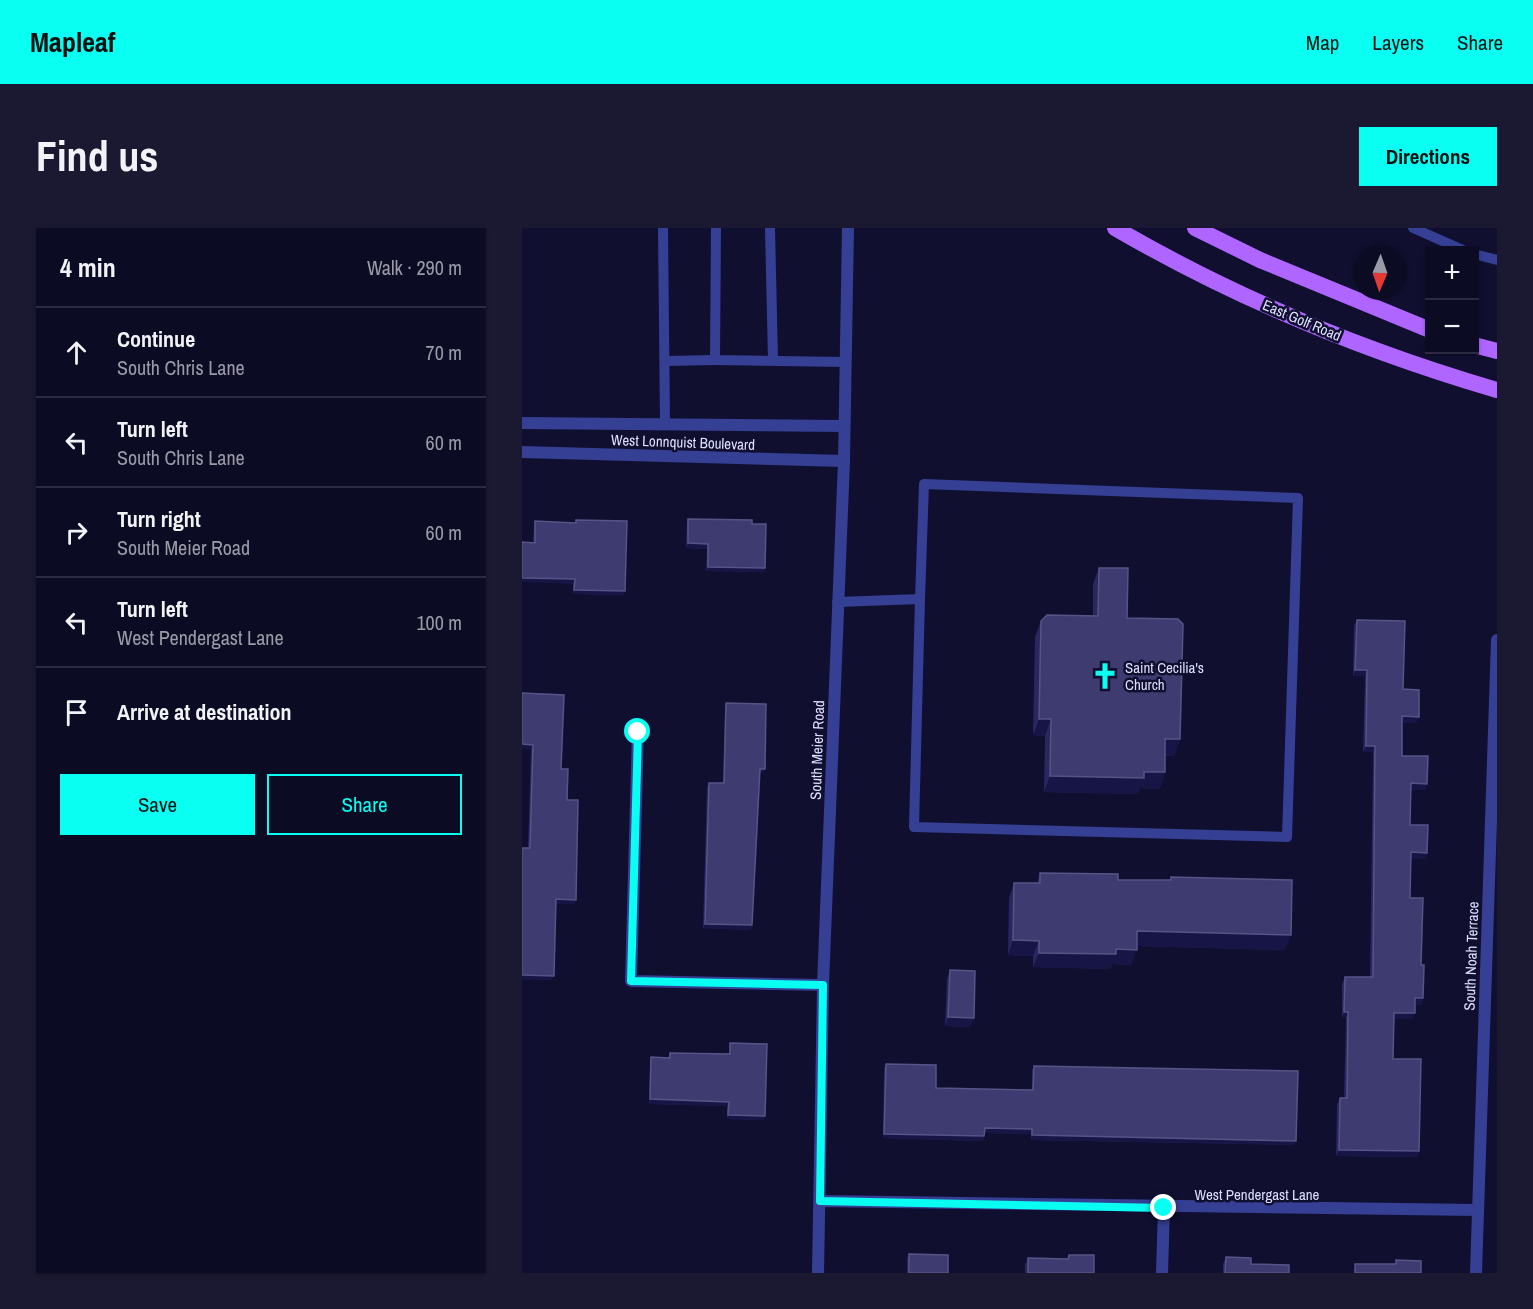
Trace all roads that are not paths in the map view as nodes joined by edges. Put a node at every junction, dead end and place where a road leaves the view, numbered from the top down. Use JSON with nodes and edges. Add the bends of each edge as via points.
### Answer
{"nodes":[{"id":1,"x":663,"y":228,"type":"edge"},
{"id":2,"x":716,"y":228,"type":"edge"},
{"id":3,"x":770,"y":228,"type":"edge"},
{"id":4,"x":848,"y":228,"type":"edge"},
{"id":5,"x":1115,"y":228,"type":"edge"},
{"id":6,"x":1195,"y":228,"type":"edge"},
{"id":7,"x":1413,"y":228,"type":"edge"},
{"id":8,"x":1454,"y":246,"type":"edge"},
{"id":9,"x":1479,"y":255,"type":"edge"},
{"id":10,"x":1497,"y":260,"type":"edge"},
{"id":11,"x":1425,"y":328,"type":"edge"},
{"id":12,"x":1479,"y":346,"type":"edge"},
{"id":13,"x":1497,"y":351,"type":"edge"},
{"id":14,"x":715,"y":360,"type":"junction"},
{"id":15,"x":773,"y":360,"type":"junction"},
{"id":16,"x":665,"y":361,"type":"junction"},
{"id":17,"x":845,"y":362,"type":"junction"},
{"id":18,"x":1497,"y":390,"type":"edge"},
{"id":19,"x":522,"y":423,"type":"edge"},
{"id":20,"x":665,"y":424,"type":"junction"},
{"id":21,"x":844,"y":426,"type":"junction"},
{"id":22,"x":522,"y":452,"type":"edge"},
{"id":23,"x":844,"y":461,"type":"junction"},
{"id":24,"x":921,"y":599,"type":"junction"},
{"id":25,"x":837,"y":602,"type":"junction"},
{"id":26,"x":1497,"y":640,"type":"edge"},
{"id":27,"x":638,"y":732,"type":"dead end"},
{"id":28,"x":823,"y":985,"type":"junction"},
{"id":29,"x":820,"y":1201,"type":"junction"},
{"id":30,"x":1164,"y":1208,"type":"junction"},
{"id":31,"x":1478,"y":1210,"type":"junction"},
{"id":32,"x":818,"y":1273,"type":"edge"},
{"id":33,"x":1162,"y":1273,"type":"edge"},
{"id":34,"x":1476,"y":1273,"type":"edge"}],
"edges":[{"from":1,"to":16,"type":"lane"},
{"from":2,"to":14,"type":"lane"},
{"from":3,"to":15,"type":"lane"},
{"from":4,"to":17,"type":"street","name":"South Meier Road"},
{"from":5,"to":18,"type":"main road","name":"East Golf Road","via":[[1322,330]]},
{"from":6,"to":11,"type":"main road","via":[[1270,264]]},
{"from":7,"to":8,"type":"lane"},
{"from":9,"to":10,"type":"lane"},
{"from":12,"to":13,"type":"main road"},
{"from":14,"to":15,"type":"lane"},
{"from":14,"to":16,"type":"lane"},
{"from":15,"to":17,"type":"lane"},
{"from":16,"to":20,"type":"lane"},
{"from":17,"to":21,"type":"street","name":"South Meier Road"},
{"from":19,"to":20,"type":"street","name":"West Lonnquist Boulevard"},
{"from":20,"to":21,"type":"street","name":"West Lonnquist Boulevard"},
{"from":21,"to":23,"type":"street","name":"South Meier Road"},
{"from":22,"to":23,"type":"street","name":"West Lonnquist Boulevard"},
{"from":23,"to":25,"type":"street","name":"South Meier Road"},
{"from":24,"to":24,"type":"lane","via":[[924,484],[1298,498],[1287,837],[914,827]]},
{"from":24,"to":25,"type":"lane"},
{"from":25,"to":28,"type":"street","name":"South Meier Road"},
{"from":26,"to":31,"type":"street","name":"South Noah Terrace"},
{"from":27,"to":28,"type":"street","via":[[631,981]]},
{"from":28,"to":29,"type":"street","name":"South Meier Road"},
{"from":29,"to":30,"type":"street","name":"West Pendergast Lane"},
{"from":29,"to":32,"type":"street","name":"South Meier Road"},
{"from":30,"to":31,"type":"street","name":"West Pendergast Lane"},
{"from":30,"to":33,"type":"street"},
{"from":31,"to":34,"type":"street","name":"South Noah Terrace"}]}
